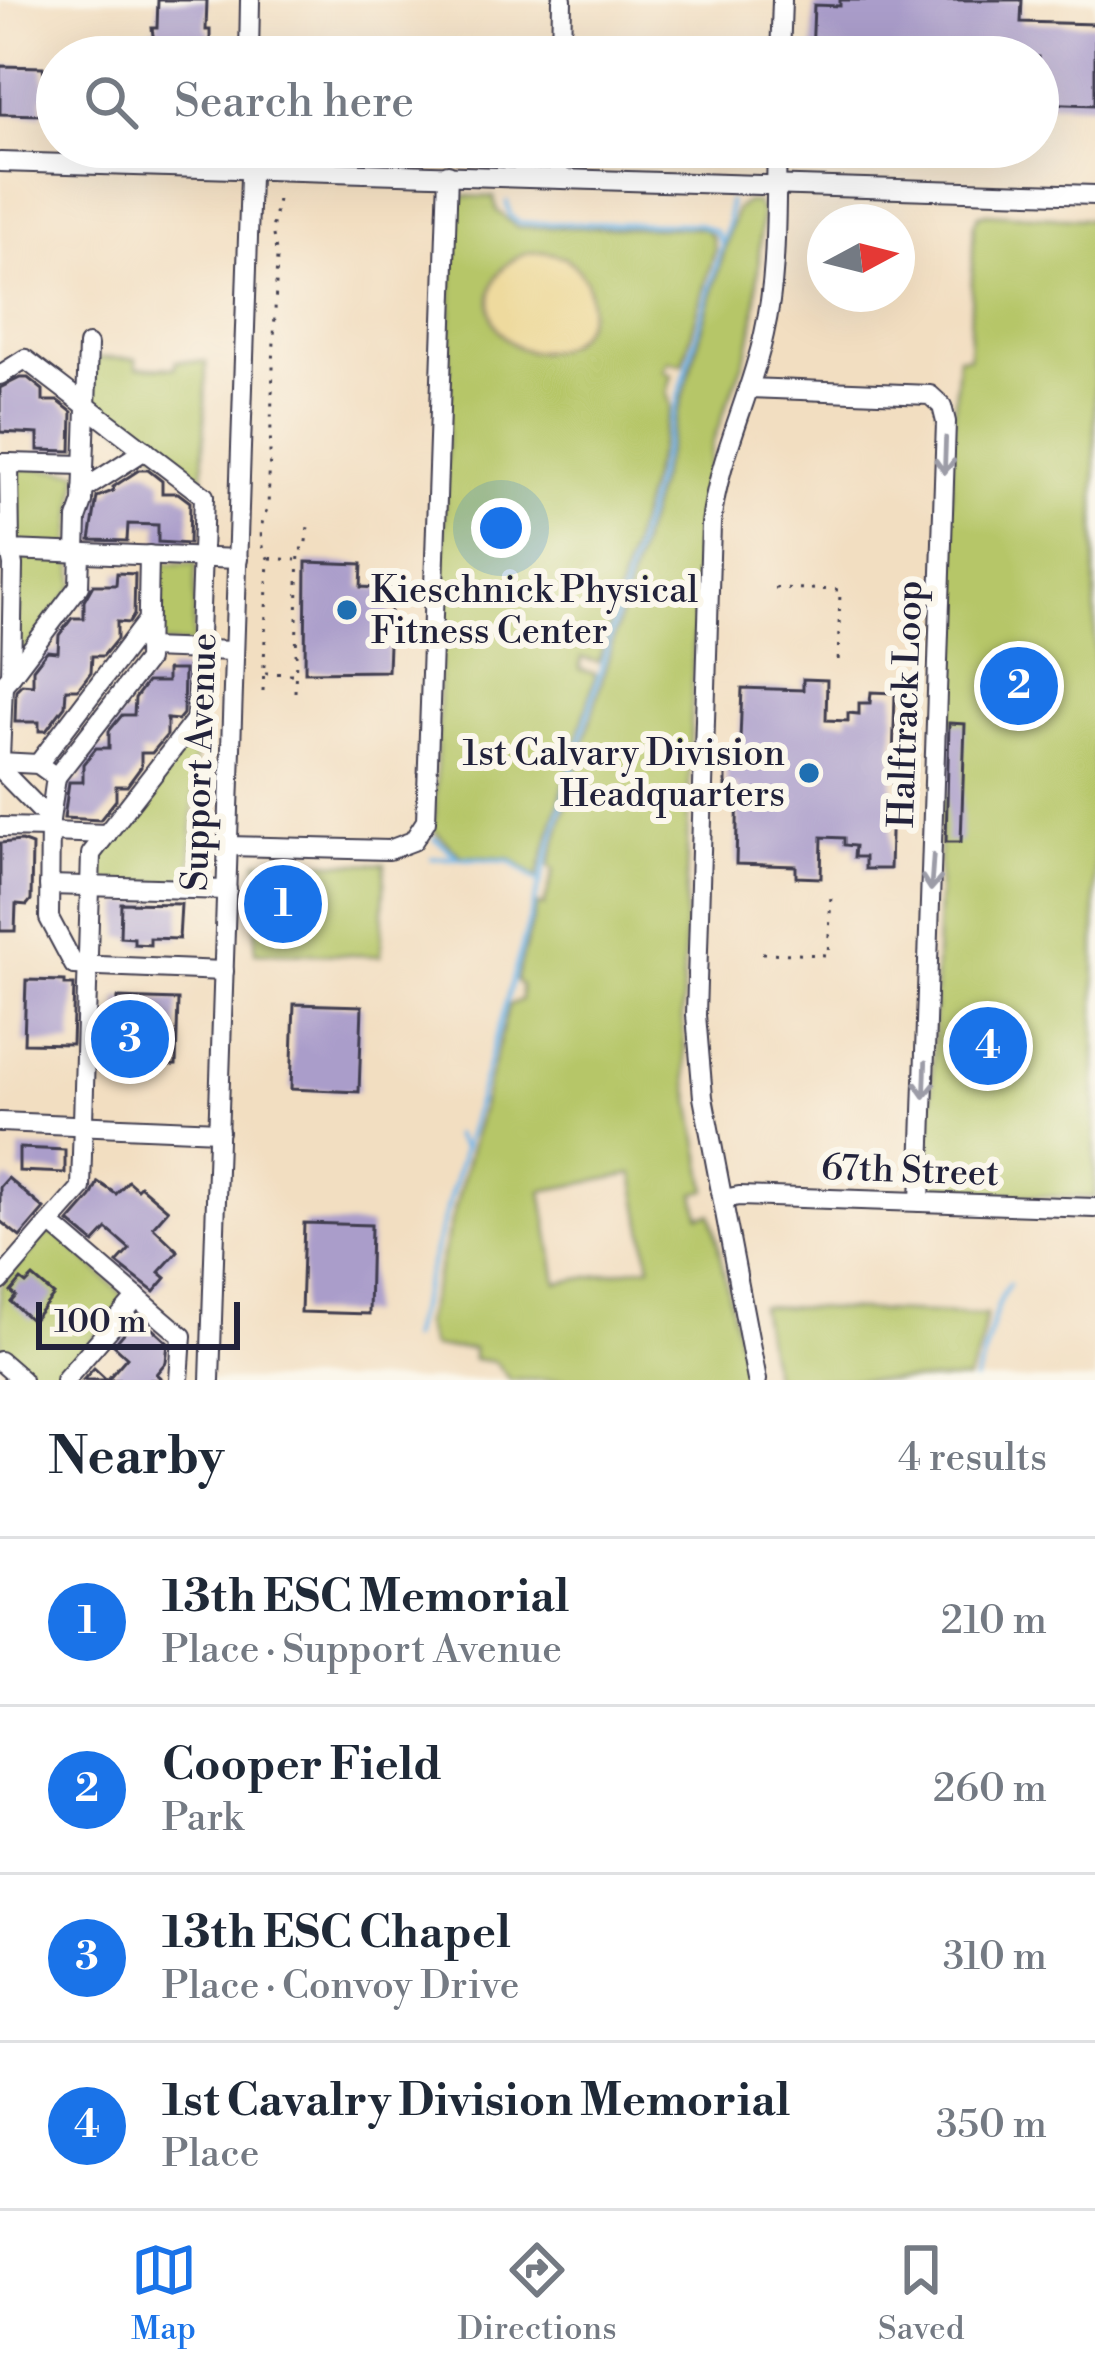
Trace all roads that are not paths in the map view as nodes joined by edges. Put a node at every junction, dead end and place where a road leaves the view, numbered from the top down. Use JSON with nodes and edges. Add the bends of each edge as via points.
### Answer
{"nodes":[{"id":1,"x":250,"y":0,"type":"edge"},
{"id":2,"x":562,"y":0,"type":"edge"},
{"id":3,"x":782,"y":0,"type":"edge"},
{"id":4,"x":249,"y":36,"type":"edge"},
{"id":5,"x":561,"y":36,"type":"edge"},
{"id":6,"x":781,"y":36,"type":"edge"},
{"id":7,"x":0,"y":162,"type":"edge"},
{"id":8,"x":36,"y":163,"type":"edge"},
{"id":9,"x":216,"y":168,"type":"edge"},
{"id":10,"x":559,"y":168,"type":"edge"},
{"id":11,"x":776,"y":168,"type":"edge"},
{"id":12,"x":252,"y":169,"type":"junction"},
{"id":13,"x":448,"y":174,"type":"junction"},
{"id":14,"x":559,"y":176,"type":"junction"},
{"id":15,"x":776,"y":185,"type":"junction"},
{"id":16,"x":1095,"y":195,"type":"edge"},
{"id":17,"x":88,"y":345,"type":"dead end"},
{"id":18,"x":0,"y":375,"type":"edge"},
{"id":19,"x":748,"y":388,"type":"junction"},
{"id":20,"x":86,"y":405,"type":"junction"},
{"id":21,"x":145,"y":450,"type":"junction"},
{"id":22,"x":5,"y":463,"type":"edge"},
{"id":23,"x":84,"y":465,"type":"junction"},
{"id":24,"x":83,"y":490,"type":"junction"},
{"id":25,"x":78,"y":552,"type":"junction"},
{"id":26,"x":149,"y":555,"type":"junction"},
{"id":27,"x":5,"y":556,"type":"edge"},
{"id":28,"x":202,"y":557,"type":"junction"},
{"id":29,"x":238,"y":559,"type":"junction"},
{"id":30,"x":147,"y":621,"type":"junction"},
{"id":31,"x":147,"y":649,"type":"junction"},
{"id":32,"x":199,"y":650,"type":"junction"},
{"id":33,"x":234,"y":651,"type":"junction"},
{"id":34,"x":4,"y":683,"type":"edge"},
{"id":35,"x":0,"y":763,"type":"edge"},
{"id":36,"x":38,"y":764,"type":"junction"},
{"id":37,"x":56,"y":777,"type":"junction"},
{"id":38,"x":0,"y":827,"type":"edge"},
{"id":39,"x":50,"y":827,"type":"junction"},
{"id":40,"x":107,"y":833,"type":"junction"},
{"id":41,"x":228,"y":846,"type":"junction"},
{"id":42,"x":49,"y":885,"type":"junction"},
{"id":43,"x":90,"y":886,"type":"junction"},
{"id":44,"x":226,"y":890,"type":"junction"},
{"id":45,"x":88,"y":966,"type":"junction"},
{"id":46,"x":224,"y":971,"type":"junction"},
{"id":47,"x":0,"y":1122,"type":"edge"},
{"id":48,"x":82,"y":1126,"type":"junction"},
{"id":49,"x":219,"y":1131,"type":"junction"},
{"id":50,"x":723,"y":1199,"type":"junction"},
{"id":51,"x":920,"y":1202,"type":"junction"},
{"id":52,"x":1095,"y":1208,"type":"edge"},
{"id":53,"x":50,"y":1223,"type":"junction"},
{"id":54,"x":0,"y":1280,"type":"edge"},
{"id":55,"x":137,"y":1297,"type":"junction"},
{"id":56,"x":182,"y":1336,"type":"junction"},
{"id":57,"x":212,"y":1346,"type":"junction"},
{"id":58,"x":0,"y":1360,"type":"edge"},
{"id":59,"x":22,"y":1380,"type":"edge"},
{"id":60,"x":65,"y":1380,"type":"edge"},
{"id":61,"x":179,"y":1380,"type":"edge"},
{"id":62,"x":211,"y":1380,"type":"edge"},
{"id":63,"x":757,"y":1380,"type":"edge"}],
"edges":[{"from":1,"to":4,"type":"street"},
{"from":2,"to":5,"type":"street"},
{"from":3,"to":6,"type":"street"},
{"from":7,"to":8,"type":"street"},
{"from":9,"to":12,"type":"street"},
{"from":10,"to":14,"type":"street"},
{"from":11,"to":15,"type":"street"},
{"from":12,"to":13,"type":"street"},
{"from":12,"to":29,"type":"street","name":"Support Avenue"},
{"from":13,"to":14,"type":"street"},
{"from":13,"to":41,"type":"street","via":[[426,821],[413,841],[389,850]]},
{"from":14,"to":15,"type":"street"},
{"from":15,"to":16,"type":"street"},
{"from":15,"to":19,"type":"street","via":[[773,286]]},
{"from":17,"to":20,"type":"street"},
{"from":18,"to":20,"type":"street","via":[[25,359]]},
{"from":19,"to":50,"type":"street","via":[[714,498],[705,698],[697,1015]]},
{"from":19,"to":51,"type":"street","name":"Halftrack Loop","one_way":true,"via":[[930,395],[946,422]]},
{"from":20,"to":21,"type":"street"},
{"from":20,"to":23,"type":"street"},
{"from":21,"to":24,"type":"street"},
{"from":21,"to":28,"type":"street","via":[[204,496]]},
{"from":22,"to":23,"type":"street"},
{"from":22,"to":27,"type":"street"},
{"from":23,"to":24,"type":"street"},
{"from":24,"to":25,"type":"street"},
{"from":25,"to":26,"type":"street"},
{"from":25,"to":27,"type":"street"},
{"from":25,"to":34,"type":"street","via":[[79,586]]},
{"from":26,"to":28,"type":"street"},
{"from":26,"to":30,"type":"street"},
{"from":27,"to":34,"type":"street","via":[[14,565]]},
{"from":28,"to":29,"type":"street"},
{"from":28,"to":32,"type":"street"},
{"from":29,"to":33,"type":"street","name":"Support Avenue"},
{"from":30,"to":31,"type":"street"},
{"from":30,"to":36,"type":"street"},
{"from":31,"to":32,"type":"street"},
{"from":31,"to":37,"type":"street"},
{"from":32,"to":33,"type":"street"},
{"from":32,"to":40,"type":"street","via":[[196,719]]},
{"from":33,"to":41,"type":"street","name":"Support Avenue"},
{"from":34,"to":35,"type":"street"},
{"from":35,"to":36,"type":"street"},
{"from":35,"to":39,"type":"street"},
{"from":36,"to":37,"type":"street"},
{"from":37,"to":39,"type":"street"},
{"from":38,"to":39,"type":"street"},
{"from":39,"to":40,"type":"street"},
{"from":39,"to":42,"type":"street"},
{"from":40,"to":43,"type":"street","via":[[91,854]]},
{"from":41,"to":44,"type":"street","name":"Support Avenue"},
{"from":42,"to":43,"type":"street"},
{"from":42,"to":45,"type":"street","via":[[49,919],[74,965]]},
{"from":43,"to":44,"type":"street"},
{"from":43,"to":45,"type":"street"},
{"from":44,"to":46,"type":"street","name":"Support Avenue"},
{"from":45,"to":46,"type":"street"},
{"from":45,"to":48,"type":"street"},
{"from":46,"to":49,"type":"street","name":"Support Avenue"},
{"from":47,"to":48,"type":"street"},
{"from":48,"to":49,"type":"street"},
{"from":48,"to":53,"type":"street","via":[[81,1188]]},
{"from":49,"to":57,"type":"street","name":"Support Avenue"},
{"from":50,"to":51,"type":"street","name":"67th Street"},
{"from":50,"to":63,"type":"street"},
{"from":51,"to":52,"type":"street","name":"67th Street"},
{"from":53,"to":54,"type":"street"},
{"from":53,"to":55,"type":"street"},
{"from":55,"to":56,"type":"street"},
{"from":55,"to":60,"type":"street"},
{"from":56,"to":57,"type":"street"},
{"from":56,"to":61,"type":"street"},
{"from":57,"to":62,"type":"street","name":"Support Avenue"},
{"from":58,"to":59,"type":"street"}]}
